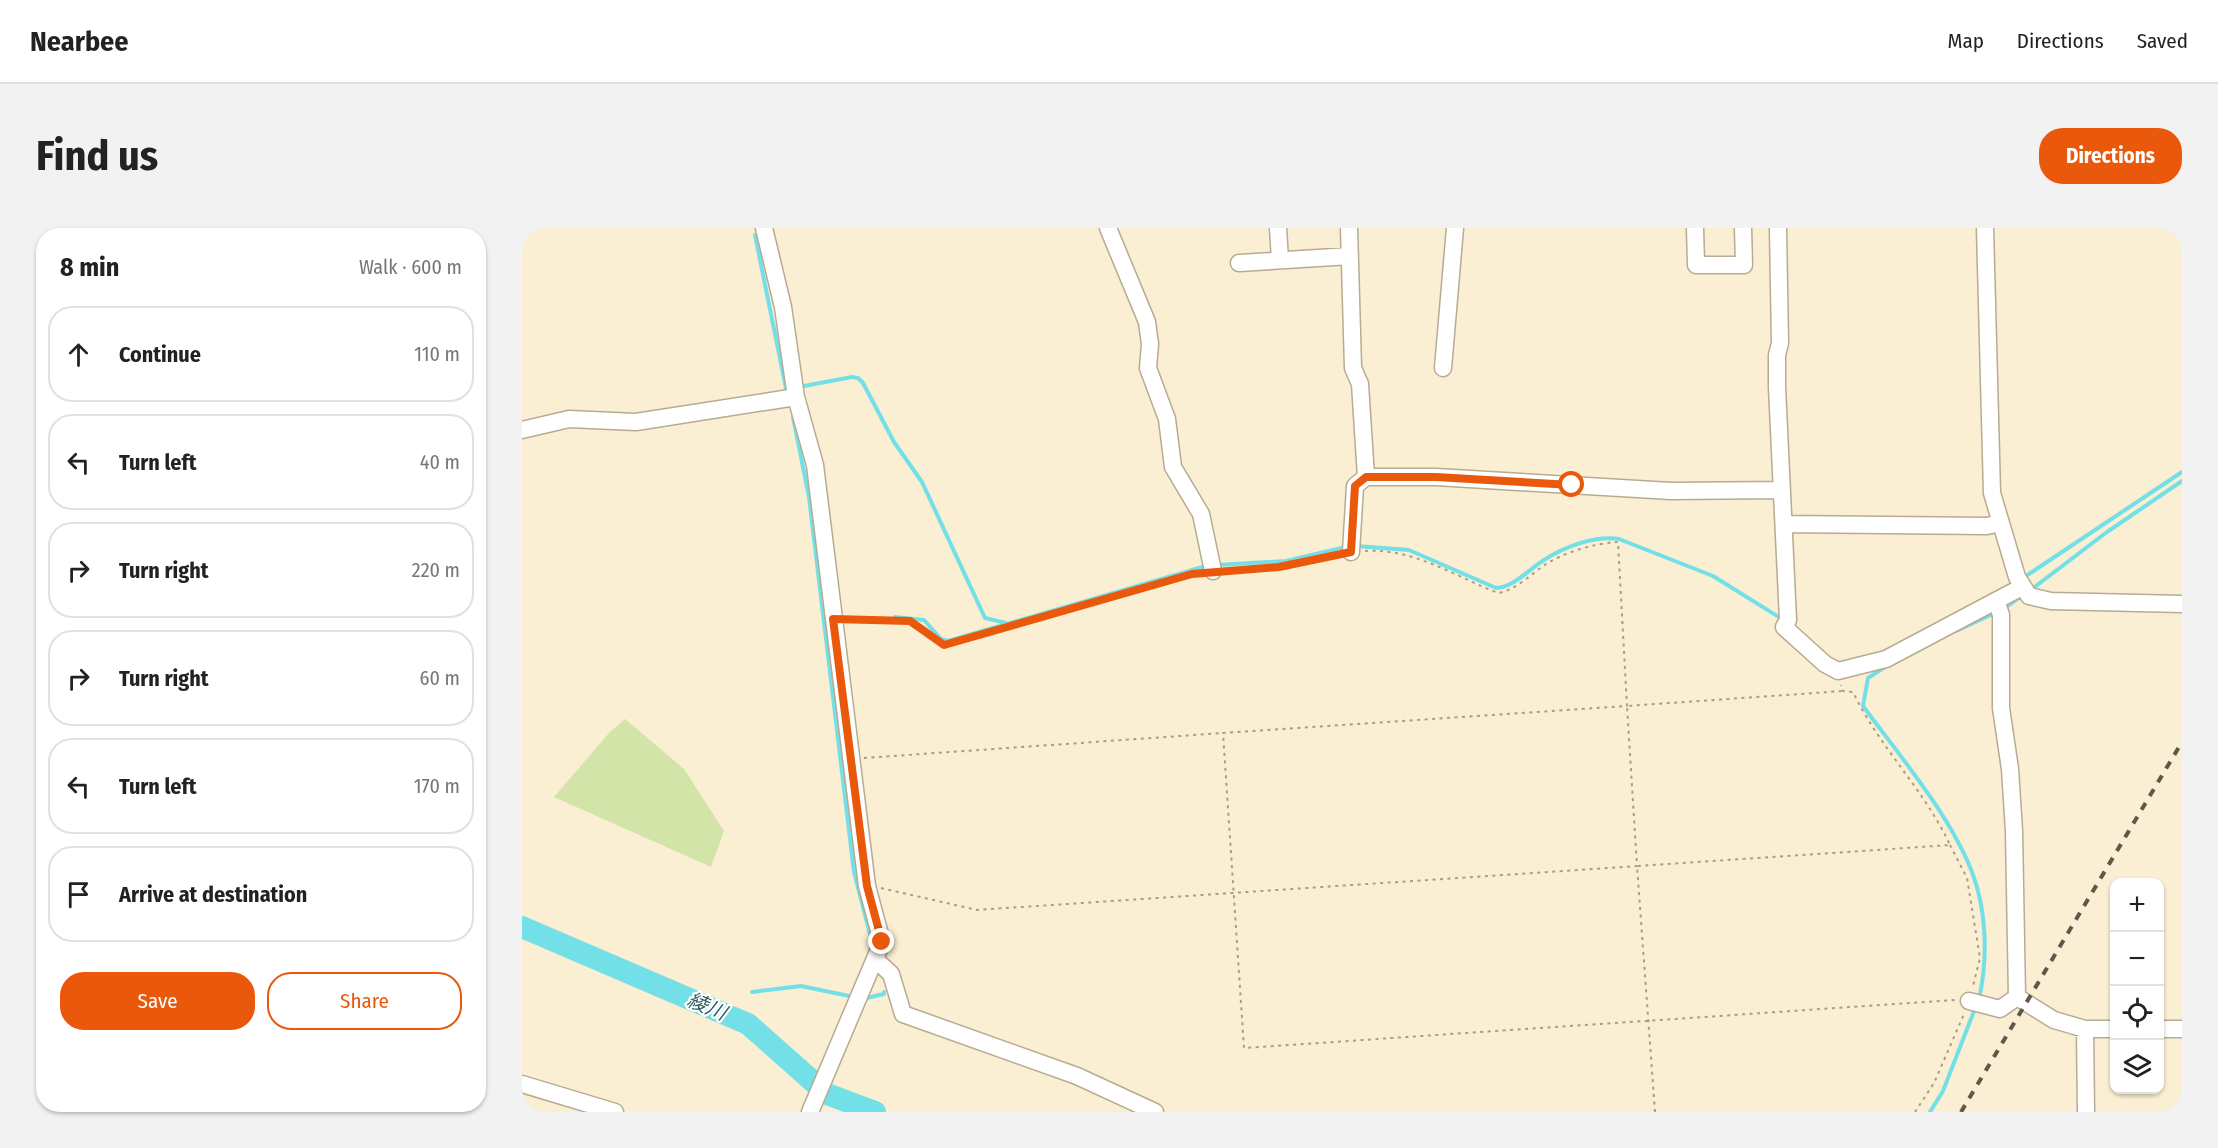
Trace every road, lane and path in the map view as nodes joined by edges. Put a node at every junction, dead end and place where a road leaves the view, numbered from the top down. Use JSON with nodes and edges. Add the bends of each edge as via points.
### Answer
{"nodes":[{"id":1,"x":764,"y":228,"type":"edge"},
{"id":2,"x":1108,"y":228,"type":"edge"},
{"id":3,"x":1278,"y":228,"type":"edge"},
{"id":4,"x":1349,"y":228,"type":"edge"},
{"id":5,"x":1455,"y":228,"type":"edge"},
{"id":6,"x":1695,"y":228,"type":"edge"},
{"id":7,"x":1743,"y":228,"type":"edge"},
{"id":8,"x":1778,"y":228,"type":"edge"},
{"id":9,"x":1985,"y":228,"type":"edge"},
{"id":10,"x":1350,"y":256,"type":"junction"},
{"id":11,"x":1280,"y":260,"type":"junction"},
{"id":12,"x":1239,"y":263,"type":"dead end"},
{"id":13,"x":1443,"y":368,"type":"dead end"},
{"id":14,"x":791,"y":398,"type":"junction"},
{"id":15,"x":522,"y":429,"type":"edge"},
{"id":16,"x":1366,"y":477,"type":"junction"},
{"id":17,"x":1781,"y":490,"type":"junction"},
{"id":18,"x":2000,"y":523,"type":"junction"},
{"id":19,"x":1784,"y":524,"type":"junction"},
{"id":20,"x":1351,"y":548,"type":"junction"},
{"id":21,"x":1212,"y":567,"type":"junction"},
{"id":22,"x":2022,"y":587,"type":"junction"},
{"id":23,"x":2182,"y":604,"type":"edge"},
{"id":24,"x":1999,"y":609,"type":"junction"},
{"id":25,"x":833,"y":619,"type":"junction"},
{"id":26,"x":1838,"y":671,"type":"junction"},
{"id":27,"x":1843,"y":692,"type":"junction"},
{"id":28,"x":1627,"y":706,"type":"junction"},
{"id":29,"x":1223,"y":733,"type":"junction"},
{"id":30,"x":851,"y":759,"type":"junction"},
{"id":31,"x":1950,"y":845,"type":"junction"},
{"id":32,"x":1638,"y":866,"type":"junction"},
{"id":33,"x":867,"y":886,"type":"junction"},
{"id":34,"x":1234,"y":892,"type":"junction"},
{"id":35,"x":873,"y":964,"type":"junction"},
{"id":36,"x":2017,"y":997,"type":"junction"},
{"id":37,"x":1975,"y":1003,"type":"junction"},
{"id":38,"x":1647,"y":1021,"type":"junction"},
{"id":39,"x":2085,"y":1029,"type":"junction"},
{"id":40,"x":2110,"y":1029,"type":"edge"},
{"id":41,"x":2164,"y":1029,"type":"edge"},
{"id":42,"x":2182,"y":1029,"type":"edge"},
{"id":43,"x":522,"y":1084,"type":"edge"},
{"id":44,"x":615,"y":1112,"type":"edge"},
{"id":45,"x":810,"y":1112,"type":"edge"},
{"id":46,"x":1155,"y":1112,"type":"edge"},
{"id":47,"x":1655,"y":1112,"type":"edge"},
{"id":48,"x":1915,"y":1112,"type":"edge"},
{"id":49,"x":2086,"y":1112,"type":"edge"}],
"edges":[{"from":1,"to":14,"type":"street","via":[[783,307]]},
{"from":2,"to":21,"type":"street","via":[[1147,322],[1148,368],[1167,419],[1173,467],[1201,514]]},
{"from":3,"to":11,"type":"street"},
{"from":4,"to":10,"type":"street"},
{"from":5,"to":13,"type":"street"},
{"from":6,"to":7,"type":"street","via":[[1696,265],[1744,266]]},
{"from":8,"to":17,"type":"street"},
{"from":9,"to":18,"type":"street","via":[[1992,493]]},
{"from":10,"to":11,"type":"street"},
{"from":10,"to":16,"type":"street","via":[[1353,368],[1360,384]]},
{"from":11,"to":12,"type":"street"},
{"from":14,"to":15,"type":"street","via":[[636,422],[568,419]]},
{"from":14,"to":25,"type":"street","via":[[815,465]]},
{"from":16,"to":17,"type":"street","via":[[1436,477],[1671,491]]},
{"from":16,"to":20,"type":"street","via":[[1355,486]]},
{"from":17,"to":19,"type":"street"},
{"from":18,"to":19,"type":"street"},
{"from":18,"to":22,"type":"street"},
{"from":19,"to":26,"type":"street","via":[[1784,627]]},
{"from":20,"to":21,"type":"path","via":[[1279,567]]},
{"from":20,"to":28,"type":"path","via":[[1407,555],[1498,593],[1508,592],[1549,562],[1605,542],[1618,542]]},
{"from":21,"to":25,"type":"path","via":[[944,645],[910,621]]},
{"from":22,"to":23,"type":"street","via":[[2051,601]]},
{"from":22,"to":24,"type":"street"},
{"from":24,"to":26,"type":"street","via":[[1887,659]]},
{"from":24,"to":36,"type":"street","via":[[2001,708],[2014,831]]},
{"from":25,"to":30,"type":"street"},
{"from":26,"to":27,"type":"path"},
{"from":27,"to":28,"type":"path"},
{"from":27,"to":31,"type":"path","via":[[1853,692]]},
{"from":28,"to":29,"type":"path"},
{"from":28,"to":32,"type":"path"},
{"from":29,"to":30,"type":"path"},
{"from":29,"to":34,"type":"path"},
{"from":30,"to":33,"type":"street"},
{"from":31,"to":32,"type":"path"},
{"from":31,"to":37,"type":"path","via":[[1967,878],[1980,958]]},
{"from":32,"to":34,"type":"path"},
{"from":32,"to":38,"type":"path"},
{"from":33,"to":34,"type":"path","via":[[978,910]]},
{"from":33,"to":35,"type":"street","via":[[882,942]]},
{"from":34,"to":38,"type":"path","via":[[1244,1048]]},
{"from":35,"to":45,"type":"street"},
{"from":35,"to":46,"type":"street","via":[[891,974],[903,1014],[1077,1076]]},
{"from":36,"to":37,"type":"street","via":[[2000,1009]]},
{"from":36,"to":39,"type":"street","via":[[2054,1020]]},
{"from":37,"to":38,"type":"path","via":[[1961,999]]},
{"from":37,"to":48,"type":"path"},
{"from":38,"to":47,"type":"path"},
{"from":39,"to":40,"type":"street"},
{"from":39,"to":49,"type":"street"},
{"from":41,"to":42,"type":"street"},
{"from":43,"to":44,"type":"street"}]}
